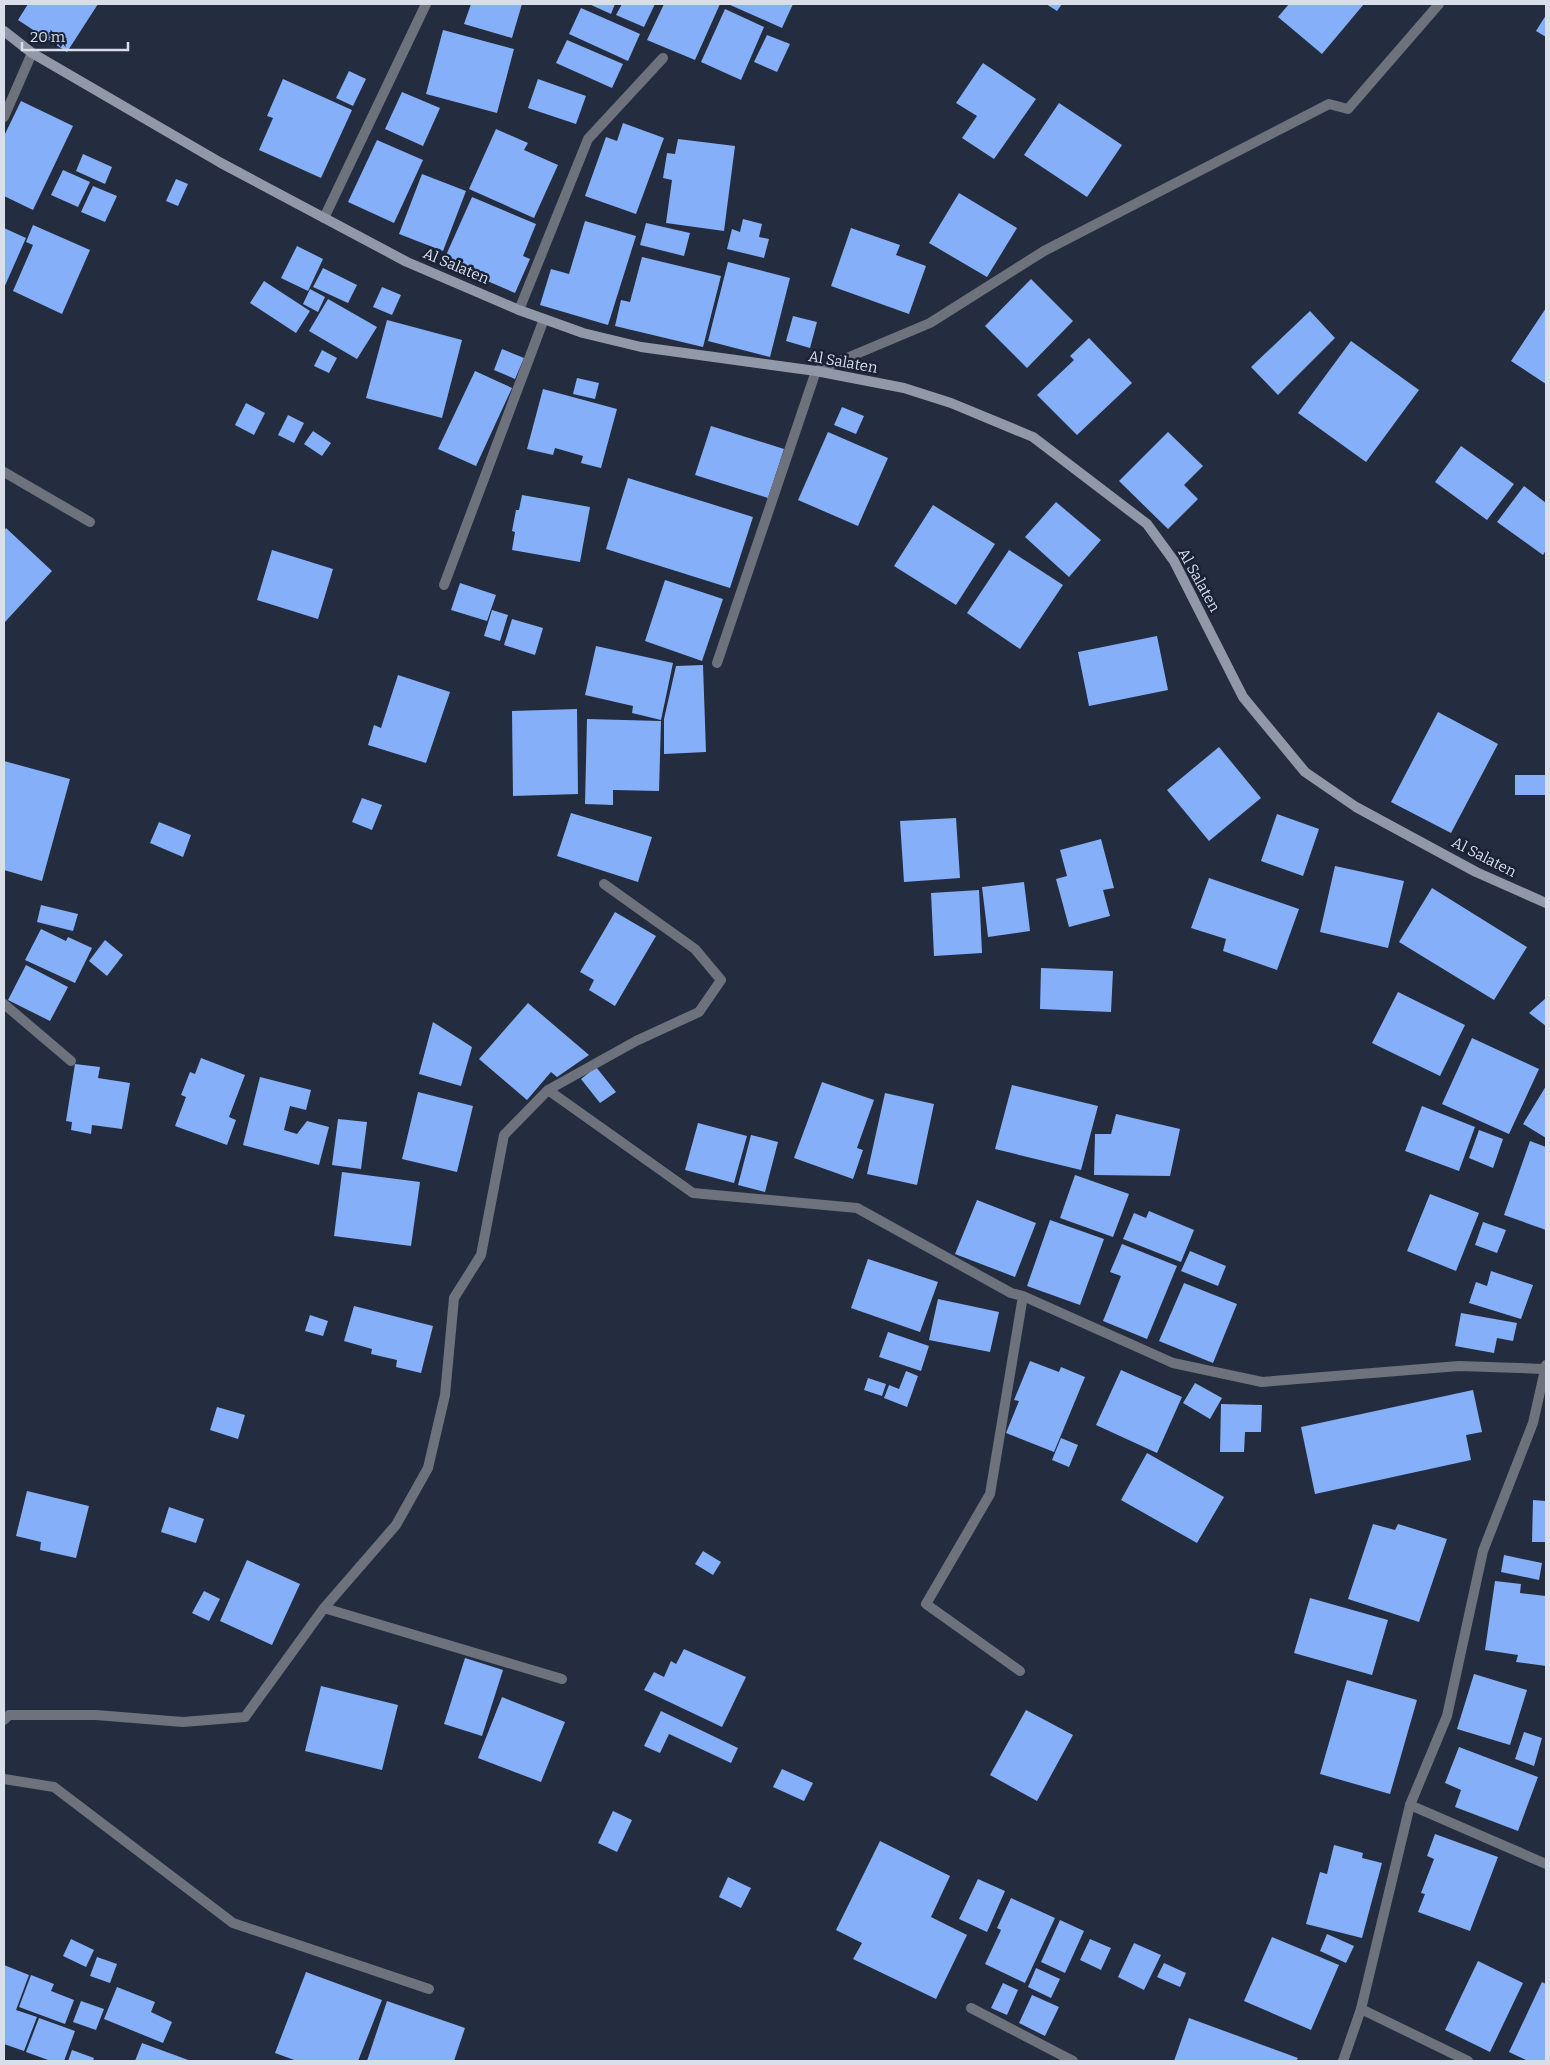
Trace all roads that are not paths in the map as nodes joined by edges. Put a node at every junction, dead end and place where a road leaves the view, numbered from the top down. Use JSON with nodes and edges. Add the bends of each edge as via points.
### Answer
{"nodes":[{"id":1,"x":426,"y":4,"type":"edge"},
{"id":2,"x":1439,"y":4,"type":"edge"},
{"id":3,"x":4,"y":31,"type":"edge"},
{"id":4,"x":32,"y":53,"type":"junction"},
{"id":5,"x":663,"y":58,"type":"dead end"},
{"id":6,"x":4,"y":117,"type":"edge"},
{"id":7,"x":324,"y":218,"type":"junction"},
{"id":8,"x":518,"y":310,"type":"junction"},
{"id":9,"x":544,"y":319,"type":"junction"},
{"id":10,"x":816,"y":371,"type":"junction"},
{"id":11,"x":4,"y":472,"type":"edge"},
{"id":12,"x":90,"y":522,"type":"dead end"},
{"id":13,"x":444,"y":585,"type":"dead end"},
{"id":14,"x":717,"y":663,"type":"dead end"},
{"id":15,"x":604,"y":884,"type":"dead end"},
{"id":16,"x":1546,"y":903,"type":"edge"},
{"id":17,"x":4,"y":1004,"type":"edge"},
{"id":18,"x":71,"y":1061,"type":"dead end"},
{"id":19,"x":548,"y":1090,"type":"junction"},
{"id":20,"x":1023,"y":1296,"type":"junction"},
{"id":21,"x":1545,"y":1367,"type":"edge"},
{"id":22,"x":324,"y":1608,"type":"junction"},
{"id":23,"x":1020,"y":1671,"type":"dead end"},
{"id":24,"x":562,"y":1679,"type":"dead end"},
{"id":25,"x":4,"y":1720,"type":"edge"},
{"id":26,"x":4,"y":1779,"type":"edge"},
{"id":27,"x":1410,"y":1806,"type":"junction"},
{"id":28,"x":1546,"y":1864,"type":"edge"},
{"id":29,"x":429,"y":1989,"type":"dead end"},
{"id":30,"x":971,"y":2008,"type":"dead end"},
{"id":31,"x":1361,"y":2009,"type":"junction"},
{"id":32,"x":1073,"y":2061,"type":"edge"},
{"id":33,"x":1343,"y":2061,"type":"edge"},
{"id":34,"x":1468,"y":2061,"type":"edge"}],
"edges":[{"from":1,"to":7,"type":"street"},
{"from":2,"to":10,"type":"street","via":[[1348,109],[1329,104],[1044,251],[930,323]]},
{"from":3,"to":4,"type":"main road","name":"Al Salaten"},
{"from":4,"to":6,"type":"street"},
{"from":4,"to":7,"type":"main road","name":"Al Salaten","via":[[221,163]]},
{"from":5,"to":8,"type":"street","via":[[588,139]]},
{"from":7,"to":8,"type":"main road","name":"Al Salaten","via":[[407,262]]},
{"from":8,"to":9,"type":"main road","name":"Al Salaten"},
{"from":9,"to":10,"type":"main road","name":"Al Salaten","via":[[583,333],[641,347]]},
{"from":9,"to":13,"type":"street"},
{"from":10,"to":14,"type":"street"},
{"from":10,"to":16,"type":"main road","name":"Al Salaten","via":[[904,388],[951,403],[1033,437],[1147,524],[1174,561],[1243,697],[1305,772],[1356,807],[1476,872]]},
{"from":11,"to":12,"type":"street"},
{"from":15,"to":19,"type":"street","via":[[695,949],[721,980],[699,1012],[636,1041]]},
{"from":17,"to":18,"type":"street"},
{"from":19,"to":20,"type":"street","via":[[693,1193],[857,1208],[1011,1293]]},
{"from":19,"to":22,"type":"street","via":[[504,1135],[481,1255],[454,1298],[445,1395],[428,1468],[396,1525]]},
{"from":20,"to":21,"type":"street","via":[[1173,1363],[1262,1382],[1459,1366]]},
{"from":20,"to":23,"type":"street","via":[[990,1494],[926,1604]]},
{"from":21,"to":27,"type":"street","via":[[1533,1423],[1482,1551],[1447,1716]]},
{"from":22,"to":24,"type":"street"},
{"from":22,"to":25,"type":"street","via":[[245,1718],[182,1722],[96,1715],[9,1715]]},
{"from":26,"to":29,"type":"street","via":[[54,1787],[233,1923]]},
{"from":27,"to":28,"type":"street"},
{"from":27,"to":31,"type":"street"},
{"from":30,"to":32,"type":"street"},
{"from":31,"to":33,"type":"street"},
{"from":31,"to":34,"type":"street"}]}
